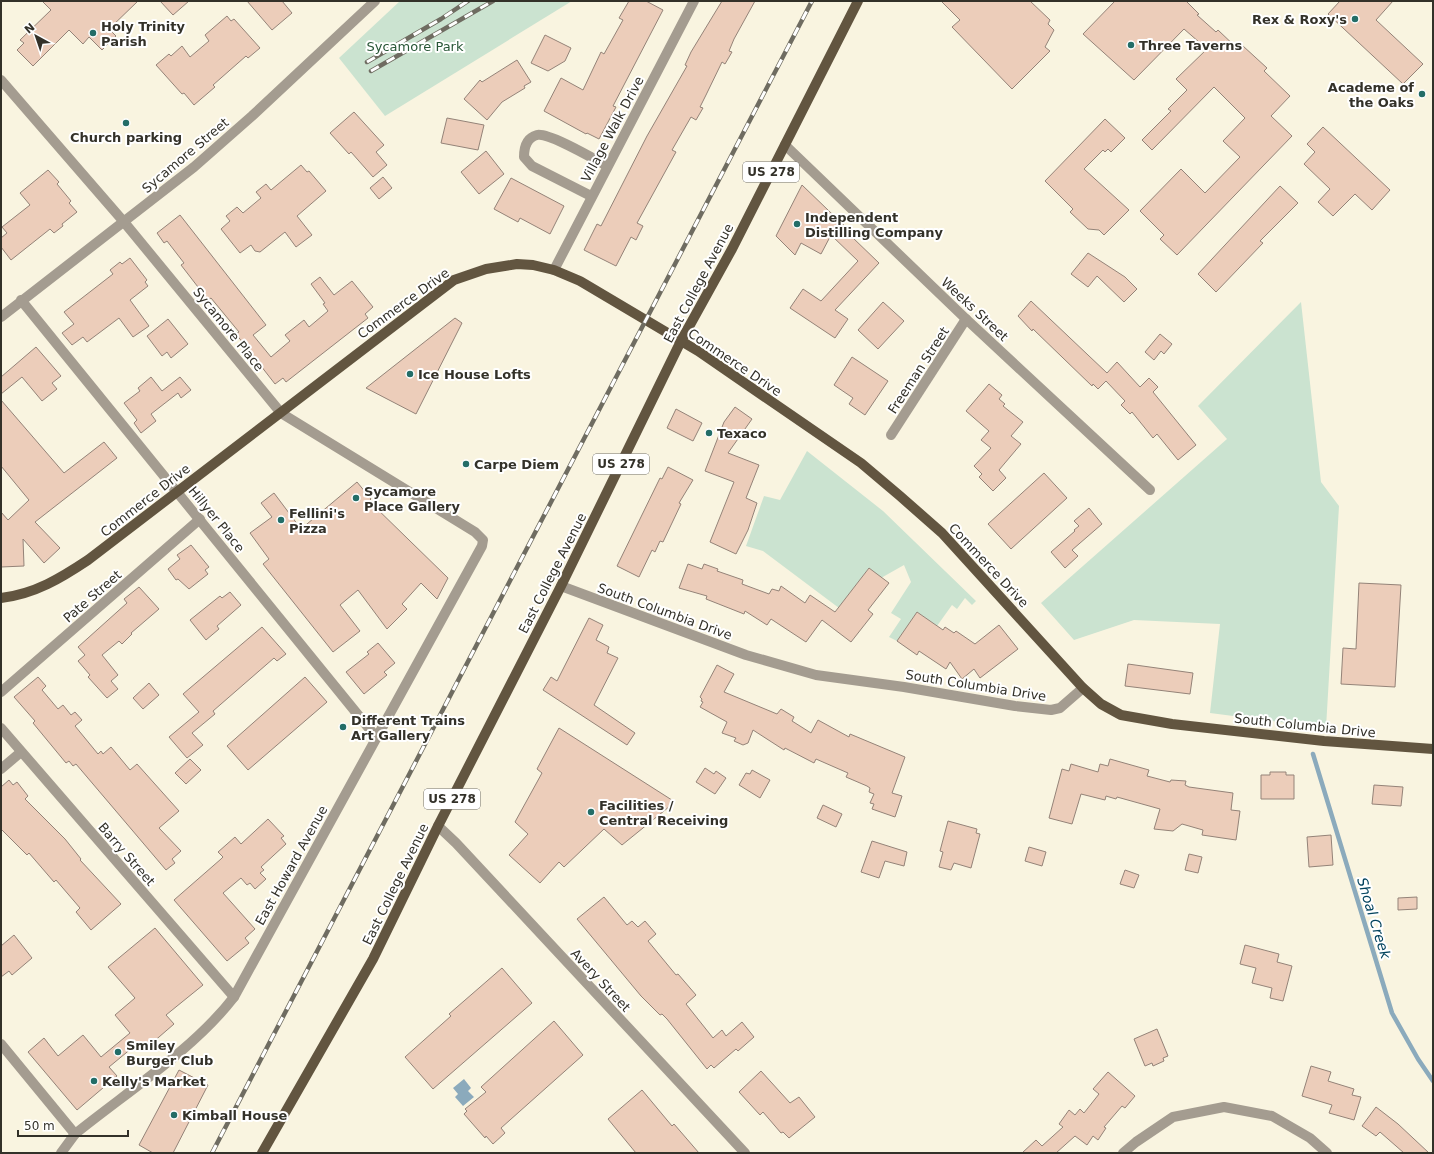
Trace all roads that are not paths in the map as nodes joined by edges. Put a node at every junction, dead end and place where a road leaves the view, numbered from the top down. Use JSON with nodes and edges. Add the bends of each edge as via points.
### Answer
{"nodes":[{"id":1,"x":375,"y":1,"type":"edge"},
{"id":2,"x":694,"y":1,"type":"edge"},
{"id":3,"x":858,"y":1,"type":"edge"},
{"id":4,"x":1,"y":80,"type":"edge"},
{"id":5,"x":785,"y":145,"type":"junction"},
{"id":6,"x":607,"y":166,"type":"junction"},
{"id":7,"x":591,"y":196,"type":"junction"},
{"id":8,"x":124,"y":222,"type":"junction"},
{"id":9,"x":554,"y":270,"type":"junction"},
{"id":10,"x":21,"y":300,"type":"junction"},
{"id":11,"x":1,"y":317,"type":"edge"},
{"id":12,"x":966,"y":319,"type":"junction"},
{"id":13,"x":681,"y":341,"type":"junction"},
{"id":14,"x":281,"y":413,"type":"junction"},
{"id":15,"x":891,"y":435,"type":"dead end"},
{"id":16,"x":1150,"y":490,"type":"dead end"},
{"id":17,"x":178,"y":491,"type":"junction"},
{"id":18,"x":200,"y":519,"type":"junction"},
{"id":19,"x":483,"y":540,"type":"joint"},
{"id":20,"x":561,"y":586,"type":"junction"},
{"id":21,"x":1,"y":598,"type":"edge"},
{"id":22,"x":1083,"y":688,"type":"junction"},
{"id":23,"x":1,"y":692,"type":"edge"},
{"id":24,"x":1,"y":728,"type":"edge"},
{"id":25,"x":376,"y":737,"type":"junction"},
{"id":26,"x":1433,"y":749,"type":"edge"},
{"id":27,"x":21,"y":752,"type":"junction"},
{"id":28,"x":1,"y":769,"type":"edge"},
{"id":29,"x":438,"y":826,"type":"junction"},
{"id":30,"x":234,"y":997,"type":"junction"},
{"id":31,"x":1,"y":1044,"type":"edge"},
{"id":32,"x":75,"y":1134,"type":"junction"},
{"id":33,"x":69,"y":1148,"type":"edge"},
{"id":34,"x":60,"y":1153,"type":"edge"},
{"id":35,"x":262,"y":1153,"type":"edge"},
{"id":36,"x":745,"y":1153,"type":"edge"},
{"id":37,"x":1123,"y":1153,"type":"edge"},
{"id":38,"x":1327,"y":1153,"type":"edge"}],
"edges":[{"from":1,"to":8,"type":"street","name":"Sycamore Street","via":[[247,121]]},
{"from":2,"to":6,"type":"street","name":"Village Walk Drive"},
{"from":3,"to":5,"type":"main road","name":"East College Avenue","number":"US 278"},
{"from":4,"to":8,"type":"street","name":"Sycamore Place"},
{"from":5,"to":12,"type":"street","name":"Weeks Street"},
{"from":5,"to":13,"type":"main road","name":"East College Avenue","number":"US 278"},
{"from":6,"to":7,"type":"street","name":"Village Walk Drive"},
{"from":6,"to":7,"type":"street","via":[[548,136],[536,135],[524,146],[524,157],[532,166]]},
{"from":7,"to":9,"type":"street","name":"Village Walk Drive"},
{"from":8,"to":10,"type":"street","name":"Sycamore Street"},
{"from":8,"to":14,"type":"street","name":"Sycamore Place"},
{"from":9,"to":13,"type":"main road","name":"Commerce Drive","via":[[580,282]]},
{"from":9,"to":14,"type":"main road","name":"Commerce Drive","via":[[517,264],[486,269],[454,280]]},
{"from":10,"to":11,"type":"street","name":"Sycamore Street"},
{"from":10,"to":17,"type":"street","name":"Hillyer Place"},
{"from":12,"to":15,"type":"street","name":"Freeman Street"},
{"from":12,"to":16,"type":"street","name":"Weeks Street"},
{"from":13,"to":20,"type":"main road","name":"East College Avenue","number":"US 278"},
{"from":13,"to":22,"type":"main road","name":"Commerce Drive","via":[[855,459],[900,496],[942,533]]},
{"from":14,"to":17,"type":"main road","name":"Commerce Drive"},
{"from":14,"to":19,"type":"street","name":"Sycamore Place","via":[[475,532]]},
{"from":17,"to":18,"type":"street","name":"Hillyer Place"},
{"from":17,"to":21,"type":"main road","name":"Commerce Drive","via":[[63,577],[42,588]]},
{"from":18,"to":23,"type":"street","name":"Pate Street"},
{"from":18,"to":25,"type":"street","name":"Hillyer Place"},
{"from":19,"to":25,"type":"street","name":"East Howard Avenue"},
{"from":20,"to":22,"type":"street","name":"South Columbia Drive","via":[[746,655],[816,675],[1051,710],[1060,708]]},
{"from":20,"to":29,"type":"main road","name":"East College Avenue","number":"US 278"},
{"from":22,"to":26,"type":"main road","name":"South Columbia Drive","via":[[1101,704],[1121,715],[1172,724],[1324,741]]},
{"from":24,"to":27,"type":"street","name":"Barry Street"},
{"from":25,"to":30,"type":"street","name":"East Howard Avenue"},
{"from":27,"to":28,"type":"street"},
{"from":27,"to":30,"type":"street","name":"Barry Street"},
{"from":29,"to":35,"type":"main road","name":"East College Avenue","number":"US 278","via":[[374,959]]},
{"from":29,"to":36,"type":"street","name":"Avery Street","via":[[456,842]]},
{"from":30,"to":32,"type":"street","name":"East Howard Avenue","via":[[190,1043]]},
{"from":31,"to":32,"type":"street"},
{"from":32,"to":33,"type":"street","name":"East Howard Avenue"},
{"from":33,"to":34,"type":"street","name":"East Howard Avenue"},
{"from":37,"to":38,"type":"street","via":[[1174,1117],[1224,1107],[1272,1116],[1310,1138]]}]}
